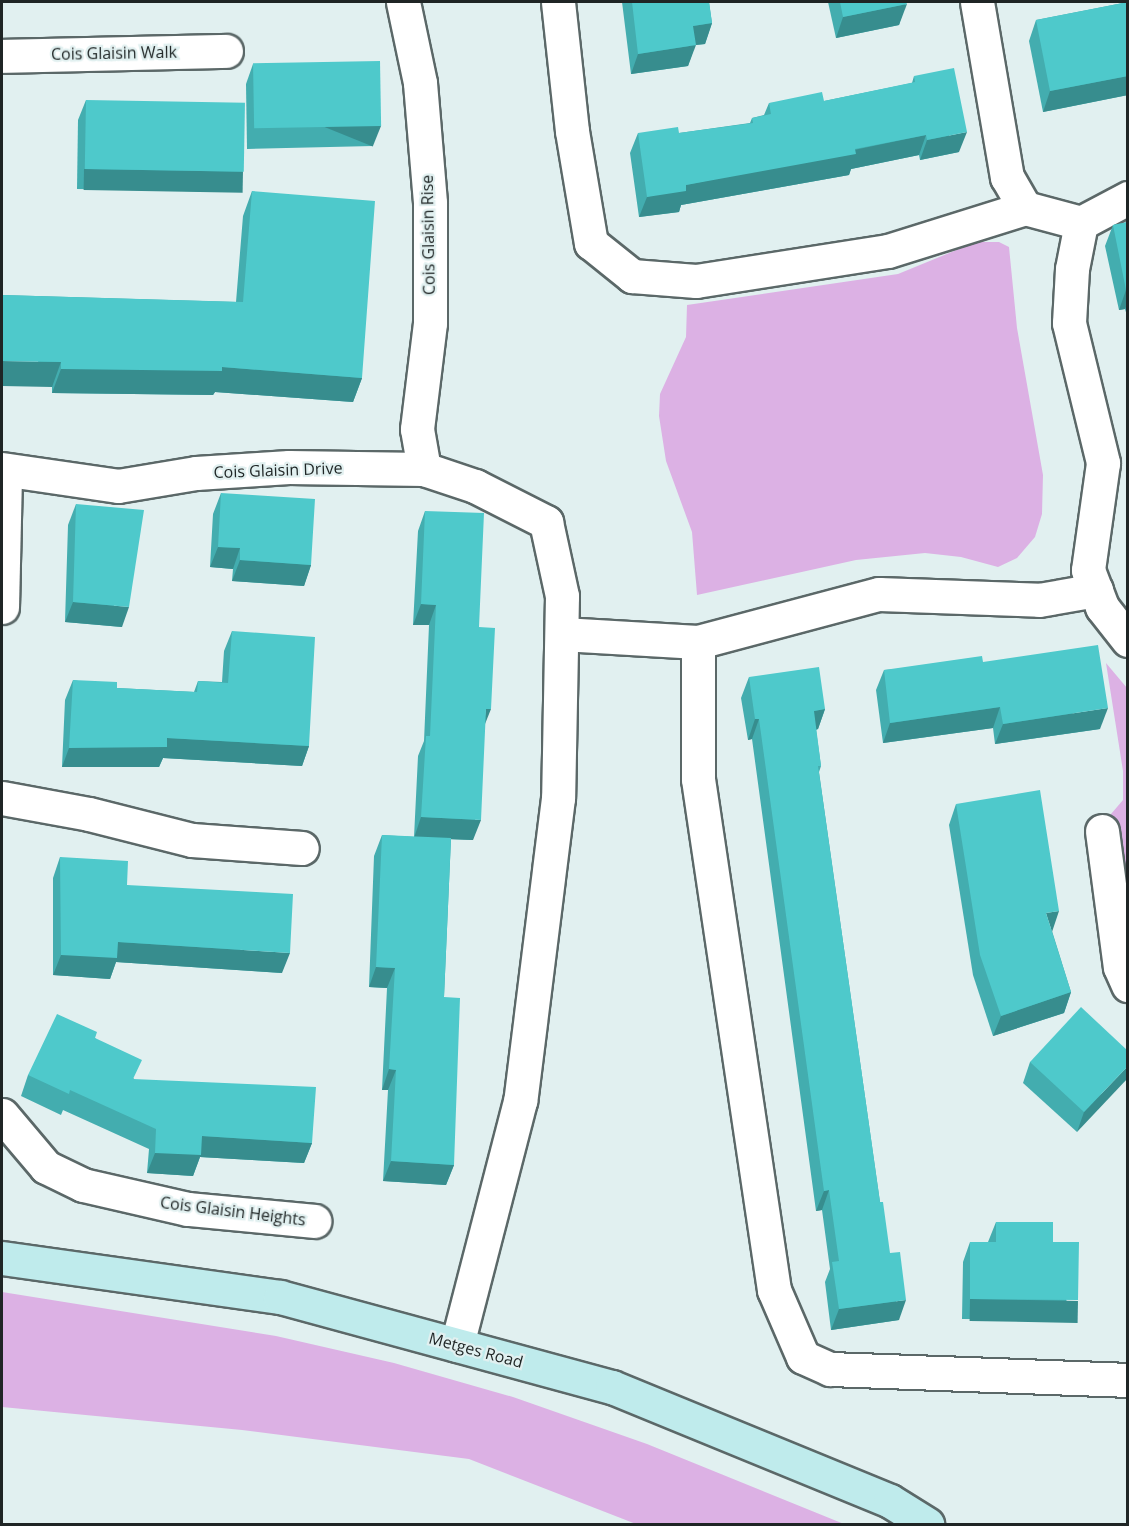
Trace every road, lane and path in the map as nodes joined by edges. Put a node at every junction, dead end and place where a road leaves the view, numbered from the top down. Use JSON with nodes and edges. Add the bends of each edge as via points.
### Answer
{"nodes":[{"id":1,"x":403,"y":2,"type":"edge"},
{"id":2,"x":558,"y":2,"type":"edge"},
{"id":3,"x":976,"y":2,"type":"edge"},
{"id":4,"x":226,"y":51,"type":"dead end"},
{"id":5,"x":2,"y":56,"type":"edge"},
{"id":6,"x":1128,"y":198,"type":"edge"},
{"id":7,"x":1025,"y":208,"type":"junction"},
{"id":8,"x":1082,"y":223,"type":"junction"},
{"id":9,"x":3,"y":469,"type":"edge"},
{"id":10,"x":424,"y":469,"type":"junction"},
{"id":11,"x":1096,"y":590,"type":"junction"},
{"id":12,"x":2,"y":607,"type":"edge"},
{"id":13,"x":562,"y":634,"type":"junction"},
{"id":14,"x":1128,"y":640,"type":"edge"},
{"id":15,"x":698,"y":642,"type":"junction"},
{"id":16,"x":2,"y":798,"type":"edge"},
{"id":17,"x":1102,"y":831,"type":"dead end"},
{"id":18,"x":302,"y":848,"type":"dead end"},
{"id":19,"x":1128,"y":985,"type":"edge"},
{"id":20,"x":2,"y":1115,"type":"edge"},
{"id":21,"x":314,"y":1221,"type":"dead end"},
{"id":22,"x":2,"y":1258,"type":"edge"},
{"id":23,"x":457,"y":1345,"type":"junction"},
{"id":24,"x":1128,"y":1380,"type":"edge"},
{"id":25,"x":927,"y":1524,"type":"edge"}],
"edges":[{"from":1,"to":10,"type":"street","name":"Cois Glaisin Rise","via":[[420,83],[430,203],[430,323],[417,429]]},
{"from":2,"to":7,"type":"street","via":[[572,131],[591,243],[632,276],[696,281],[888,251]]},
{"from":3,"to":7,"type":"street","via":[[1007,177]]},
{"from":4,"to":5,"type":"street","name":"Cois Glaisin Walk"},
{"from":6,"to":8,"type":"street"},
{"from":7,"to":8,"type":"street"},
{"from":8,"to":11,"type":"street","via":[[1072,269],[1069,323],[1103,463],[1088,570]]},
{"from":9,"to":10,"type":"street","name":"Cois Glaisin Drive","via":[[118,486],[196,473],[289,467]]},
{"from":9,"to":12,"type":"street"},
{"from":10,"to":13,"type":"street","name":"Cois Glaisin Drive","via":[[475,486],[546,522],[562,596]]},
{"from":11,"to":14,"type":"street","via":[[1102,607]]},
{"from":11,"to":15,"type":"street","via":[[1040,600],[879,594]]},
{"from":13,"to":15,"type":"street"},
{"from":13,"to":23,"type":"street","via":[[558,798],[520,1101]]},
{"from":15,"to":24,"type":"street","via":[[698,778],[774,1290],[803,1357],[830,1369]]},
{"from":16,"to":18,"type":"street","via":[[89,814],[192,840]]},
{"from":17,"to":19,"type":"street","via":[[1120,967]]},
{"from":20,"to":21,"type":"street","name":"Cois Glaisin Heights","via":[[45,1167],[83,1185],[188,1209]]},
{"from":22,"to":23,"type":"street","name":"Metges Road","via":[[280,1297]]},
{"from":23,"to":25,"type":"street","name":"Metges Road","via":[[612,1387],[890,1501]]}]}
